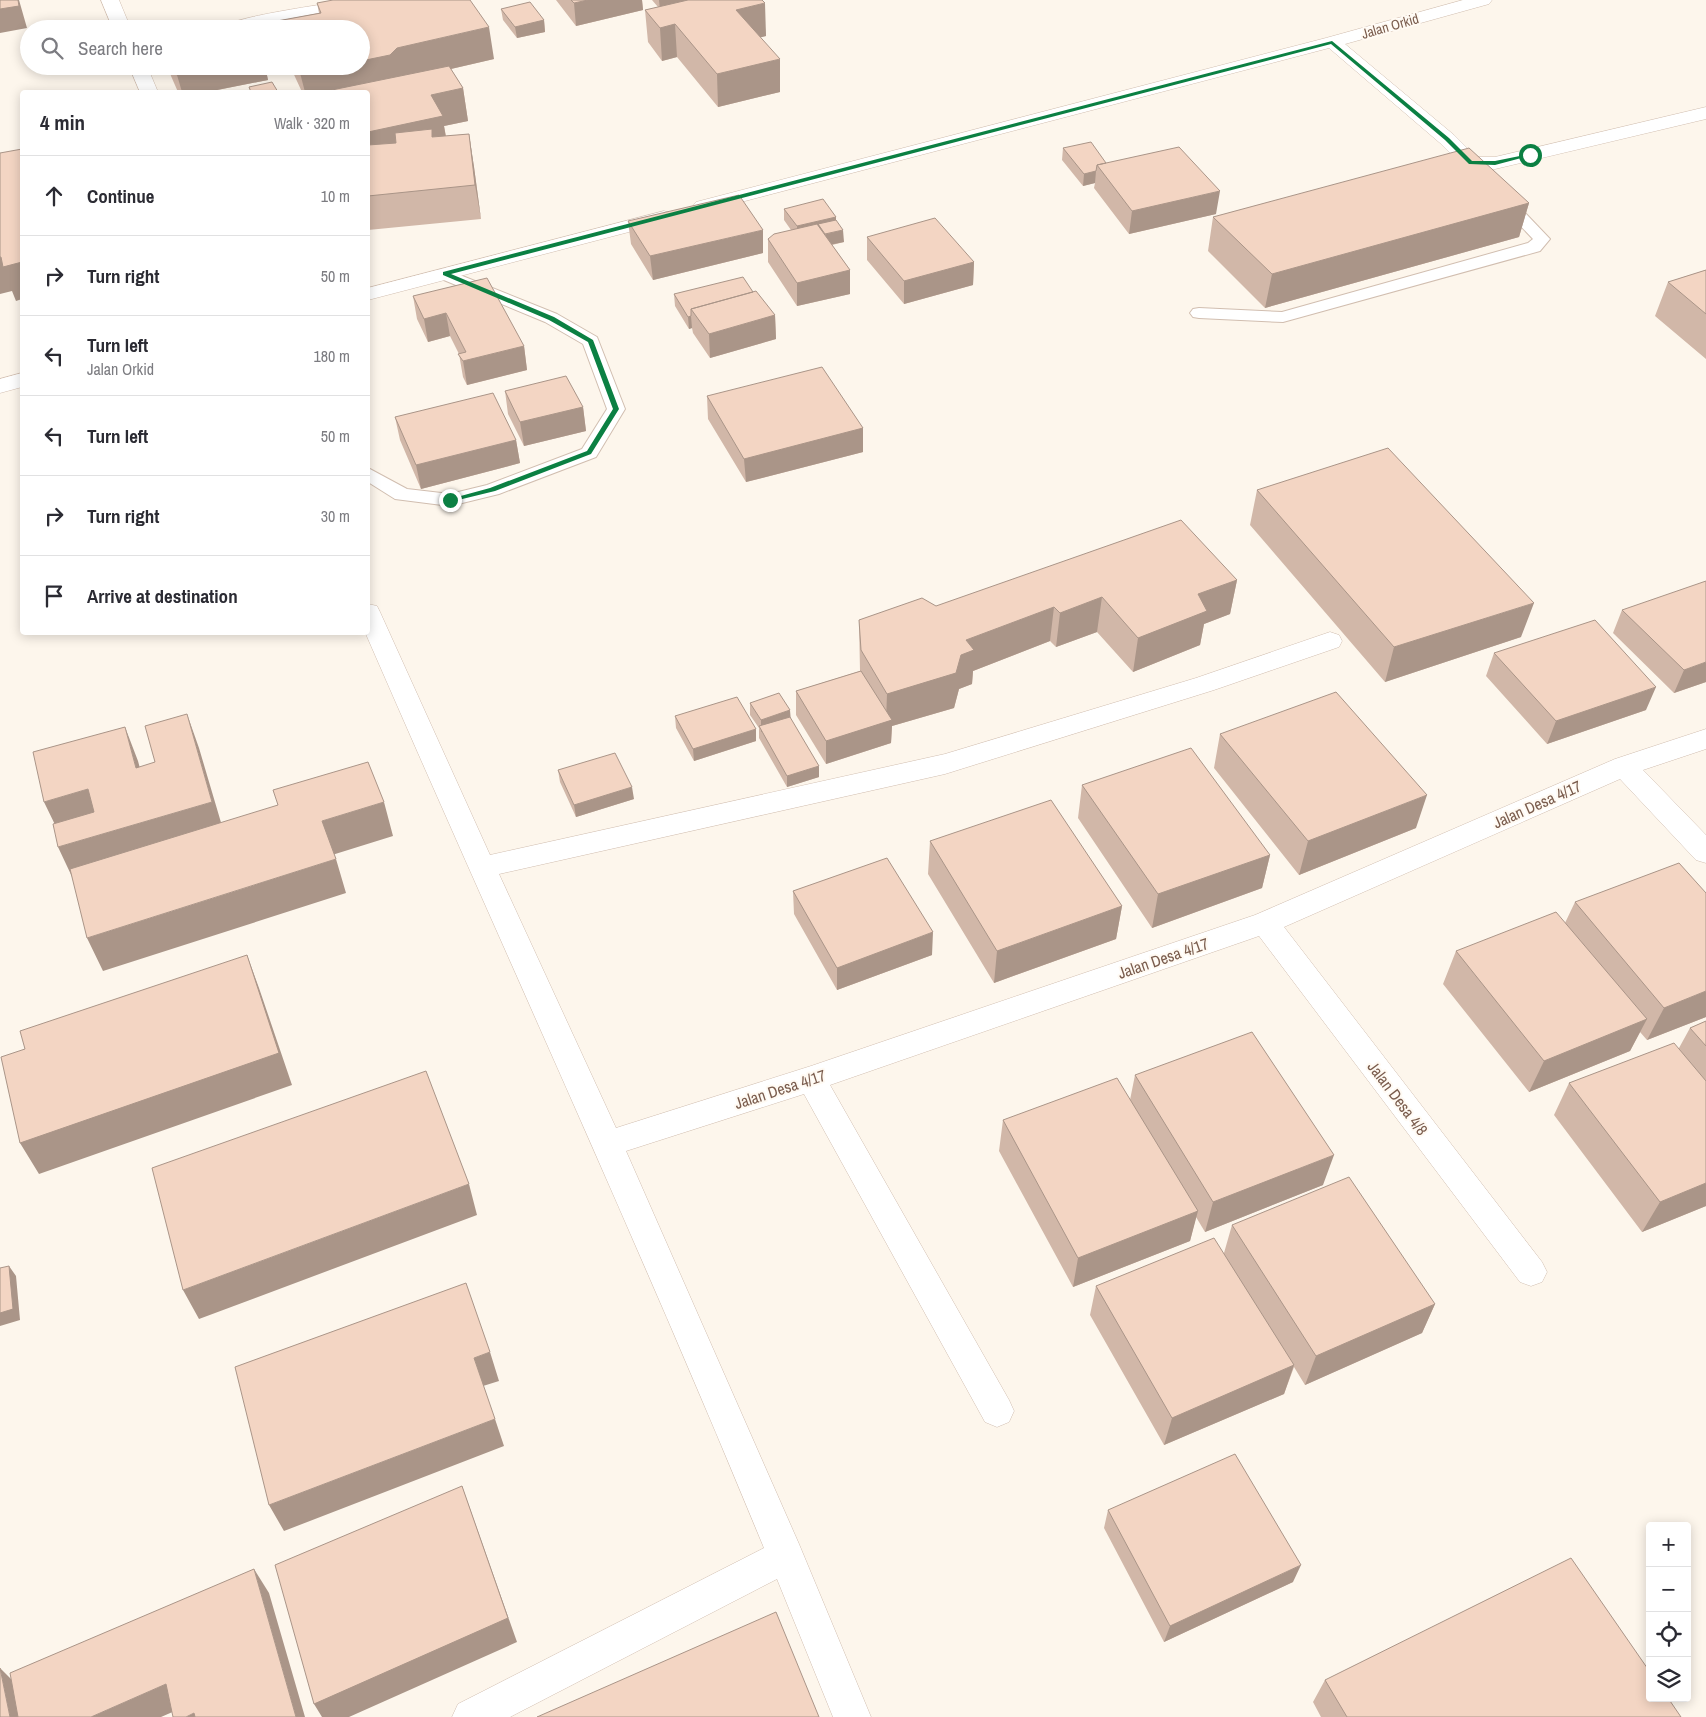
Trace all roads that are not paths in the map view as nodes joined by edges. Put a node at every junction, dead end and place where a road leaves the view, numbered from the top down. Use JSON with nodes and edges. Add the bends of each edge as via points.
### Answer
{"nodes":[{"id":1,"x":110,"y":0,"type":"edge"},
{"id":2,"x":379,"y":0,"type":"edge"},
{"id":3,"x":1484,"y":0,"type":"edge"},
{"id":4,"x":118,"y":20,"type":"edge"},
{"id":5,"x":265,"y":20,"type":"edge"},
{"id":6,"x":1332,"y":42,"type":"junction"},
{"id":7,"x":142,"y":75,"type":"edge"},
{"id":8,"x":148,"y":90,"type":"edge"},
{"id":9,"x":1706,"y":113,"type":"edge"},
{"id":10,"x":1471,"y":163,"type":"junction"},
{"id":11,"x":445,"y":274,"type":"junction"},
{"id":12,"x":370,"y":293,"type":"edge"},
{"id":13,"x":1199,"y":313,"type":"dead end"},
{"id":14,"x":20,"y":381,"type":"edge"},
{"id":15,"x":0,"y":386,"type":"edge"},
{"id":16,"x":370,"y":475,"type":"edge"},
{"id":17,"x":370,"y":617,"type":"edge"},
{"id":18,"x":1330,"y":641,"type":"dead end"},
{"id":19,"x":1706,"y":738,"type":"edge"},
{"id":20,"x":1624,"y":766,"type":"junction"},
{"id":21,"x":1706,"y":853,"type":"edge"},
{"id":22,"x":481,"y":868,"type":"junction"},
{"id":23,"x":1265,"y":923,"type":"junction"},
{"id":24,"x":811,"y":1079,"type":"junction"},
{"id":25,"x":607,"y":1144,"type":"junction"},
{"id":26,"x":1531,"y":1272,"type":"dead end"},
{"id":27,"x":997,"y":1411,"type":"dead end"},
{"id":28,"x":786,"y":1556,"type":"junction"},
{"id":29,"x":471,"y":1717,"type":"edge"},
{"id":30,"x":852,"y":1717,"type":"edge"}],
"edges":[{"from":1,"to":4,"type":"street"},
{"from":2,"to":5,"type":"street"},
{"from":3,"to":6,"type":"street","name":"Jalan Orkid"},
{"from":6,"to":10,"type":"street"},
{"from":6,"to":11,"type":"street","name":"Jalan Orkid"},
{"from":7,"to":8,"type":"street"},
{"from":9,"to":10,"type":"street","via":[[1504,161]]},
{"from":10,"to":13,"type":"lane","via":[[1542,239],[1534,247],[1283,316]]},
{"from":11,"to":12,"type":"street","name":"Jalan Orkid"},
{"from":11,"to":16,"type":"lane","via":[[551,318],[591,341],[616,409],[589,453],[492,490],[450,500],[402,495]]},
{"from":14,"to":15,"type":"street"},
{"from":17,"to":22,"type":"street"},
{"from":18,"to":22,"type":"street","via":[[1205,684],[945,764]]},
{"from":19,"to":20,"type":"street","name":"Jalan Desa 4/17"},
{"from":20,"to":21,"type":"street"},
{"from":20,"to":23,"type":"street","name":"Jalan Desa 4/17"},
{"from":22,"to":25,"type":"street"},
{"from":23,"to":24,"type":"street","name":"Jalan Desa 4/17"},
{"from":23,"to":26,"type":"street","name":"Jalan Desa 4/8"},
{"from":24,"to":25,"type":"street","name":"Jalan Desa 4/17"},
{"from":24,"to":27,"type":"street"},
{"from":25,"to":28,"type":"street"},
{"from":28,"to":29,"type":"street"},
{"from":28,"to":30,"type":"street"}]}
